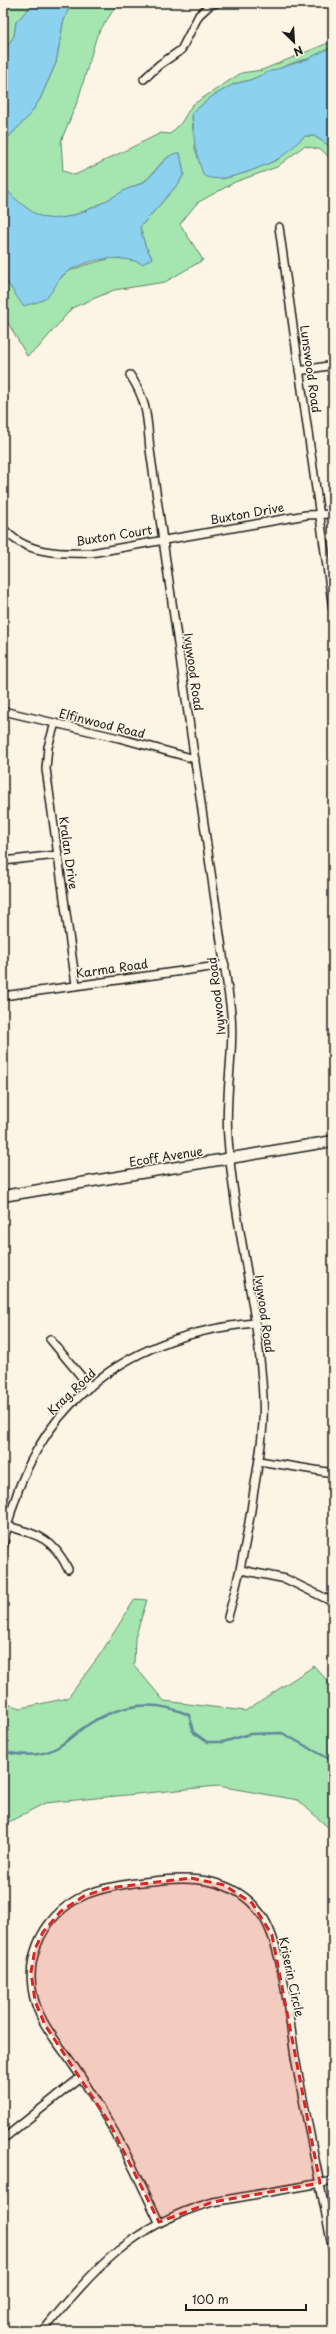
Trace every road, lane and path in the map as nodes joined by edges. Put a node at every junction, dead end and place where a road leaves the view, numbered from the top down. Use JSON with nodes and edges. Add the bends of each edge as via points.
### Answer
{"nodes":[{"id":1,"x":217,"y":3,"type":"edge"},
{"id":2,"x":144,"y":79,"type":"dead end"},
{"id":3,"x":279,"y":227,"type":"dead end"},
{"id":4,"x":333,"y":365,"type":"edge"},
{"id":5,"x":299,"y":371,"type":"junction"},
{"id":6,"x":130,"y":375,"type":"dead end"},
{"id":7,"x":320,"y":514,"type":"junction"},
{"id":8,"x":333,"y":514,"type":"edge"},
{"id":9,"x":3,"y":528,"type":"edge"},
{"id":10,"x":164,"y":539,"type":"junction"},
{"id":11,"x":333,"y":609,"type":"edge"},
{"id":12,"x":3,"y":711,"type":"edge"},
{"id":13,"x":55,"y":723,"type":"junction"},
{"id":14,"x":195,"y":759,"type":"junction"},
{"id":15,"x":57,"y":854,"type":"junction"},
{"id":16,"x":3,"y":861,"type":"edge"},
{"id":17,"x":225,"y":965,"type":"junction"},
{"id":18,"x":76,"y":985,"type":"junction"},
{"id":19,"x":3,"y":996,"type":"edge"},
{"id":20,"x":333,"y":1141,"type":"edge"},
{"id":21,"x":230,"y":1160,"type":"junction"},
{"id":22,"x":3,"y":1196,"type":"edge"},
{"id":23,"x":254,"y":1323,"type":"junction"},
{"id":24,"x":50,"y":1339,"type":"dead end"},
{"id":25,"x":90,"y":1387,"type":"junction"},
{"id":26,"x":258,"y":1461,"type":"junction"},
{"id":27,"x":333,"y":1473,"type":"edge"},
{"id":28,"x":7,"y":1526,"type":"junction"},
{"id":29,"x":3,"y":1548,"type":"edge"},
{"id":30,"x":68,"y":1569,"type":"dead end"},
{"id":31,"x":241,"y":1570,"type":"junction"},
{"id":32,"x":333,"y":1602,"type":"edge"},
{"id":33,"x":228,"y":1618,"type":"dead end"},
{"id":34,"x":81,"y":2077,"type":"junction"},
{"id":35,"x":3,"y":2139,"type":"edge"},
{"id":36,"x":333,"y":2181,"type":"edge"},
{"id":37,"x":320,"y":2184,"type":"junction"},
{"id":38,"x":159,"y":2222,"type":"junction"},
{"id":39,"x":333,"y":2252,"type":"edge"},
{"id":40,"x":43,"y":2331,"type":"edge"}],
"edges":[{"from":1,"to":2,"type":"street","via":[[199,15],[181,50]]},
{"from":3,"to":5,"type":"street","name":"Lunswood Road"},
{"from":4,"to":5,"type":"street"},
{"from":5,"to":7,"type":"street","name":"Lunswood Road"},
{"from":6,"to":10,"type":"street","name":"Ivywood Road","via":[[146,407]]},
{"from":7,"to":8,"type":"street","name":"Buxton Drive"},
{"from":7,"to":10,"type":"street","name":"Buxton Drive"},
{"from":7,"to":11,"type":"street","name":"Lunswood Road"},
{"from":9,"to":10,"type":"street","name":"Buxton Court","via":[[11,537],[31,548],[73,554]]},
{"from":10,"to":14,"type":"street","name":"Ivywood Road"},
{"from":12,"to":13,"type":"street","name":"Elfinwood Road"},
{"from":13,"to":14,"type":"street","name":"Elfinwood Road"},
{"from":13,"to":15,"type":"street","name":"Kralan Drive","via":[[48,747],[46,769]]},
{"from":14,"to":17,"type":"street","name":"Ivywood Road"},
{"from":15,"to":16,"type":"street"},
{"from":15,"to":18,"type":"street","name":"Kralan Drive"},
{"from":17,"to":18,"type":"street","name":"Karma Road"},
{"from":17,"to":21,"type":"street","name":"Ivywood Road","via":[[233,1028],[227,1114]]},
{"from":18,"to":19,"type":"street","name":"Karma Road"},
{"from":20,"to":21,"type":"street","name":"Ecoff Avenue"},
{"from":21,"to":22,"type":"street","name":"Ecoff Avenue"},
{"from":21,"to":23,"type":"street","name":"Ivywood Road"},
{"from":23,"to":25,"type":"street","name":"Krag Road","via":[[208,1330],[167,1342],[125,1363]]},
{"from":23,"to":26,"type":"street","name":"Ivywood Road","via":[[263,1399]]},
{"from":24,"to":25,"type":"street"},
{"from":25,"to":28,"type":"street","name":"Krag Road","via":[[56,1420],[34,1453],[16,1492]]},
{"from":26,"to":27,"type":"street"},
{"from":26,"to":31,"type":"street","name":"Ivywood Road"},
{"from":28,"to":29,"type":"street","name":"Krag Road"},
{"from":28,"to":30,"type":"street","via":[[50,1542],[61,1554]]},
{"from":31,"to":32,"type":"street","via":[[286,1579]]},
{"from":31,"to":33,"type":"street","name":"Ivywood Road"},
{"from":34,"to":35,"type":"street"},
{"from":34,"to":37,"type":"street","name":"Kriserin Circle","via":[[45,2025],[35,2001],[31,1980],[32,1959],[43,1932],[72,1902],[108,1888],[149,1881],[191,1878],[224,1885],[252,1903],[272,1935]]},
{"from":34,"to":38,"type":"street","name":"Kriserin Circle","via":[[109,2122]]},
{"from":36,"to":37,"type":"street"},
{"from":37,"to":38,"type":"street","via":[[213,2202]]},
{"from":37,"to":39,"type":"street","name":"Kriserin Circle"},
{"from":38,"to":40,"type":"street","via":[[136,2236],[106,2260]]}]}
